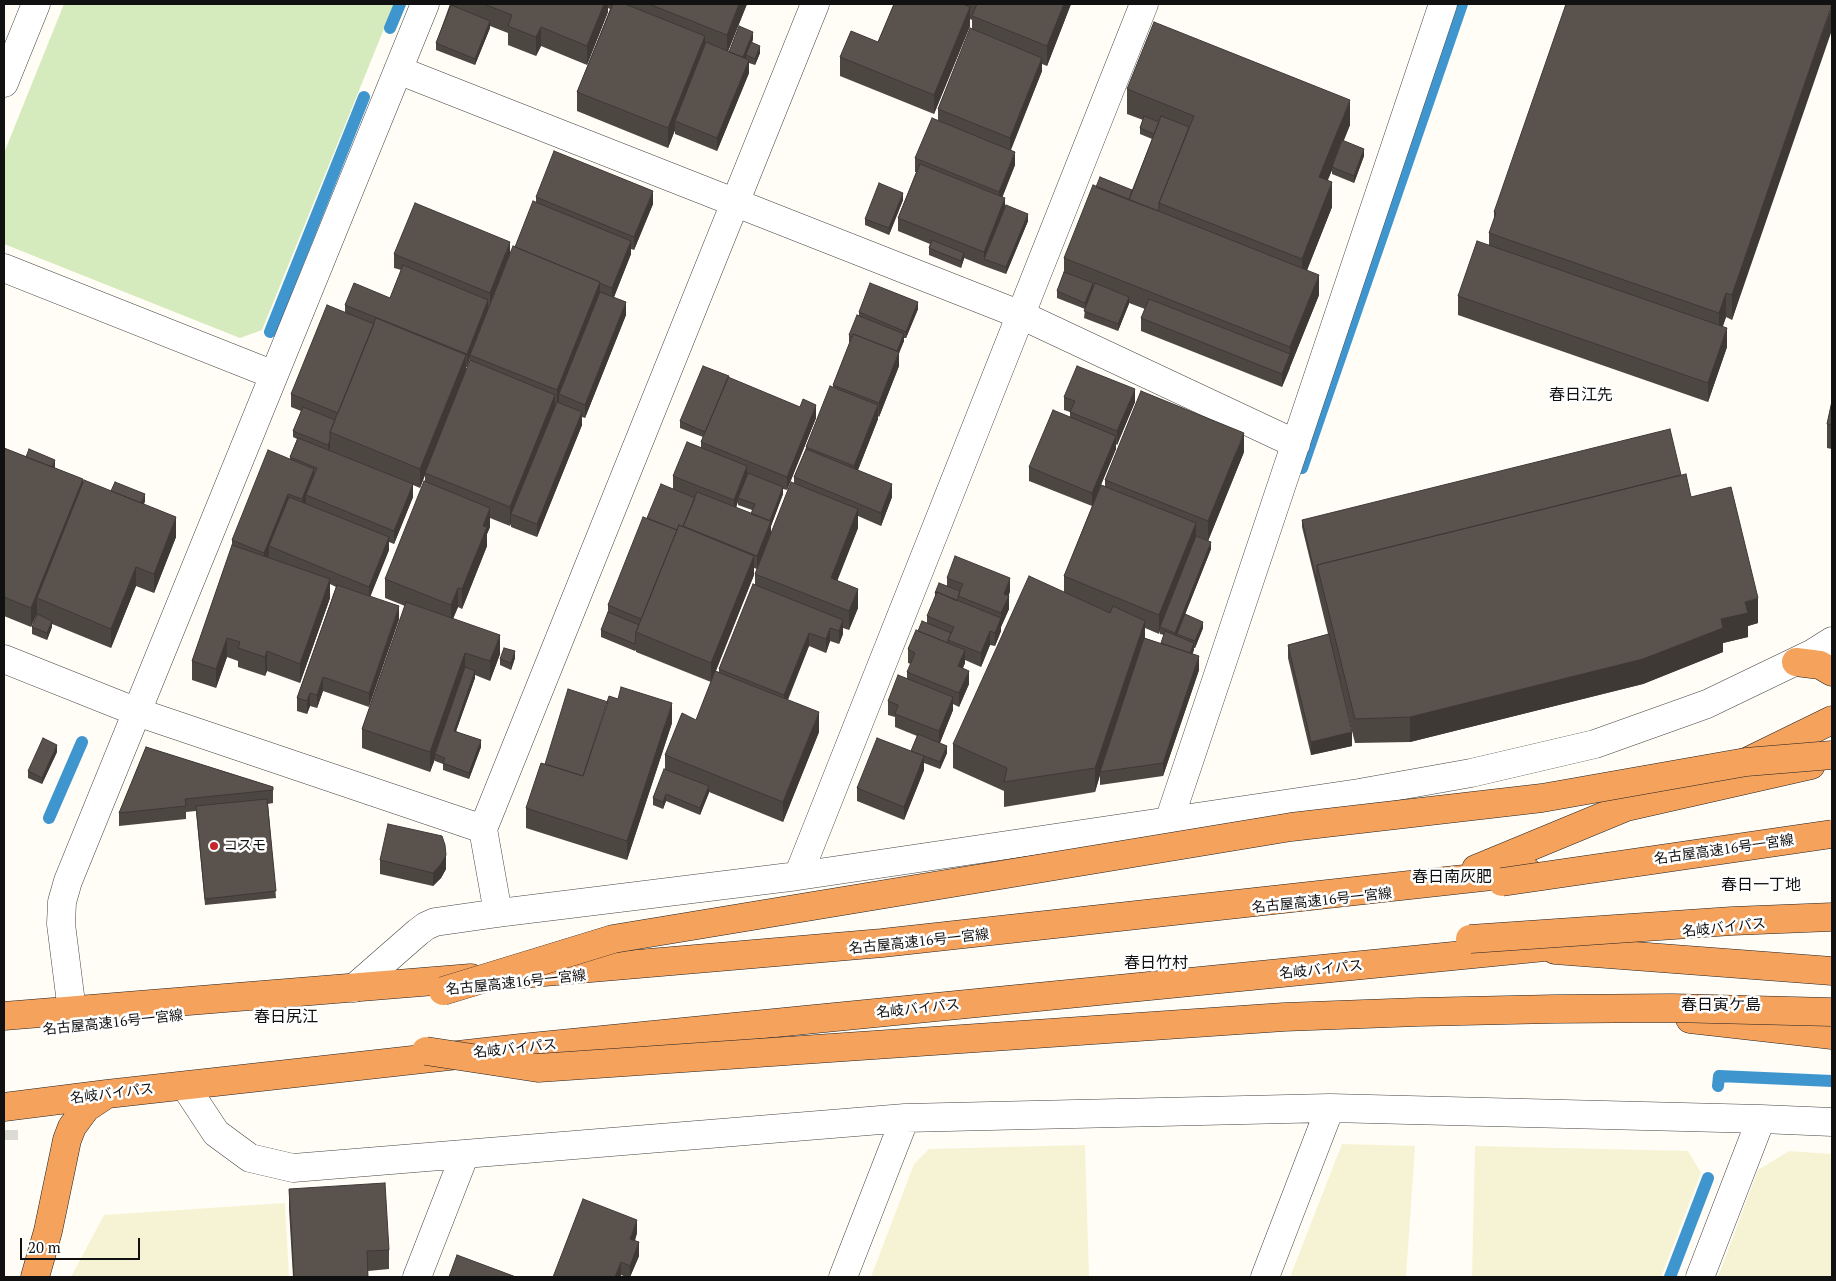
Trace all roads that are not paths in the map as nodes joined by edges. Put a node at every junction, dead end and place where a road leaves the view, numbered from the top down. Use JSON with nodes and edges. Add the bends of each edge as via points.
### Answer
{"nodes":[{"id":1,"x":36,"y":4,"type":"edge"},
{"id":2,"x":425,"y":4,"type":"edge"},
{"id":3,"x":815,"y":4,"type":"edge"},
{"id":4,"x":1144,"y":4,"type":"edge"},
{"id":5,"x":1443,"y":4,"type":"edge"},
{"id":6,"x":398,"y":70,"type":"junction"},
{"id":7,"x":4,"y":83,"type":"edge"},
{"id":8,"x":736,"y":203,"type":"junction"},
{"id":9,"x":4,"y":268,"type":"edge"},
{"id":10,"x":1021,"y":315,"type":"junction"},
{"id":11,"x":274,"y":375,"type":"junction"},
{"id":12,"x":1296,"y":444,"type":"junction"},
{"id":13,"x":1832,"y":641,"type":"edge"},
{"id":14,"x":4,"y":659,"type":"edge"},
{"id":15,"x":1796,"y":662,"type":"junction"},
{"id":16,"x":1832,"y":672,"type":"edge"},
{"id":17,"x":137,"y":712,"type":"junction"},
{"id":18,"x":1832,"y":720,"type":"edge"},
{"id":19,"x":1832,"y":755,"type":"edge"},
{"id":20,"x":1832,"y":760,"type":"edge"},
{"id":21,"x":1746,"y":762,"type":"junction"},
{"id":22,"x":1169,"y":820,"type":"junction"},
{"id":23,"x":483,"y":829,"type":"junction"},
{"id":24,"x":1832,"y":836,"type":"edge"},
{"id":25,"x":798,"y":876,"type":"junction"},
{"id":26,"x":1446,"y":881,"type":"junction"},
{"id":27,"x":498,"y":913,"type":"junction"},
{"id":28,"x":1832,"y":916,"type":"edge"},
{"id":29,"x":1534,"y":949,"type":"junction"},
{"id":30,"x":1832,"y":971,"type":"edge"},
{"id":31,"x":354,"y":988,"type":"junction"},
{"id":32,"x":443,"y":991,"type":"junction"},
{"id":33,"x":1554,"y":1009,"type":"junction"},
{"id":34,"x":72,"y":1011,"type":"junction"},
{"id":35,"x":1832,"y":1012,"type":"edge"},
{"id":36,"x":4,"y":1016,"type":"edge"},
{"id":37,"x":4,"y":1035,"type":"edge"},
{"id":38,"x":1832,"y":1035,"type":"edge"},
{"id":39,"x":426,"y":1051,"type":"junction"},
{"id":40,"x":186,"y":1086,"type":"junction"},
{"id":41,"x":4,"y":1093,"type":"edge"},
{"id":42,"x":107,"y":1094,"type":"junction"},
{"id":43,"x":4,"y":1107,"type":"edge"},
{"id":44,"x":1330,"y":1108,"type":"junction"},
{"id":45,"x":905,"y":1118,"type":"junction"},
{"id":46,"x":1761,"y":1119,"type":"junction"},
{"id":47,"x":1832,"y":1122,"type":"edge"},
{"id":48,"x":465,"y":1154,"type":"junction"},
{"id":49,"x":34,"y":1277,"type":"edge"},
{"id":50,"x":417,"y":1277,"type":"edge"},
{"id":51,"x":844,"y":1277,"type":"edge"},
{"id":52,"x":1265,"y":1277,"type":"edge"},
{"id":53,"x":1700,"y":1277,"type":"edge"}],
"edges":[{"from":1,"to":7,"type":"street"},
{"from":2,"to":6,"type":"street"},
{"from":3,"to":8,"type":"street"},
{"from":4,"to":10,"type":"street"},
{"from":5,"to":12,"type":"street"},
{"from":6,"to":8,"type":"street"},
{"from":6,"to":11,"type":"street"},
{"from":8,"to":10,"type":"street"},
{"from":8,"to":23,"type":"street"},
{"from":9,"to":11,"type":"street"},
{"from":10,"to":12,"type":"street"},
{"from":10,"to":25,"type":"street"},
{"from":11,"to":17,"type":"street"},
{"from":12,"to":22,"type":"street"},
{"from":13,"to":15,"type":"street"},
{"from":14,"to":17,"type":"street"},
{"from":15,"to":16,"type":"highway","via":[[1820,665]]},
{"from":15,"to":22,"type":"street","via":[[1707,704],[1595,744],[1368,791]]},
{"from":17,"to":23,"type":"street"},
{"from":17,"to":34,"type":"street","via":[[62,902],[61,924]]},
{"from":18,"to":21,"type":"highway"},
{"from":19,"to":21,"type":"highway","bridge":true},
{"from":20,"to":26,"type":"highway","via":[[1626,807]]},
{"from":21,"to":32,"type":"highway","bridge":true,"via":[[1542,798],[1291,827],[613,939]]},
{"from":22,"to":25,"type":"street"},
{"from":23,"to":27,"type":"street"},
{"from":24,"to":26,"type":"highway"},
{"from":24,"to":32,"type":"highway","name":"名古屋高速16号一宮線","bridge":true,"via":[[1502,882]]},
{"from":25,"to":27,"type":"street"},
{"from":26,"to":31,"type":"highway","via":[[882,943]]},
{"from":27,"to":31,"type":"street","via":[[426,926]]},
{"from":28,"to":29,"type":"highway","name":"名岐バイパス"},
{"from":28,"to":39,"type":"highway","bridge":true,"via":[[1470,939]]},
{"from":29,"to":30,"type":"highway"},
{"from":29,"to":40,"type":"highway","name":"名岐バイパス","via":[[521,1048]]},
{"from":31,"to":34,"type":"highway"},
{"from":32,"to":37,"type":"highway","name":"名古屋高速16号一宮線"},
{"from":33,"to":35,"type":"highway","bridge":true},
{"from":33,"to":38,"type":"highway","bridge":true,"via":[[1683,1018]]},
{"from":33,"to":39,"type":"highway","bridge":true,"via":[[1284,1017],[538,1068]]},
{"from":34,"to":36,"type":"highway"},
{"from":39,"to":41,"type":"highway"},
{"from":40,"to":42,"type":"highway","name":"名岐バイパス"},
{"from":40,"to":48,"type":"street","via":[[216,1133],[250,1158],[293,1168]]},
{"from":42,"to":43,"type":"highway","name":"名岐バイパス"},
{"from":42,"to":49,"type":"highway","via":[[86,1108],[72,1127]]},
{"from":44,"to":45,"type":"street"},
{"from":44,"to":46,"type":"street"},
{"from":44,"to":52,"type":"street"},
{"from":45,"to":48,"type":"street"},
{"from":45,"to":51,"type":"street"},
{"from":46,"to":47,"type":"street"},
{"from":46,"to":53,"type":"street"},
{"from":48,"to":50,"type":"street"}]}
